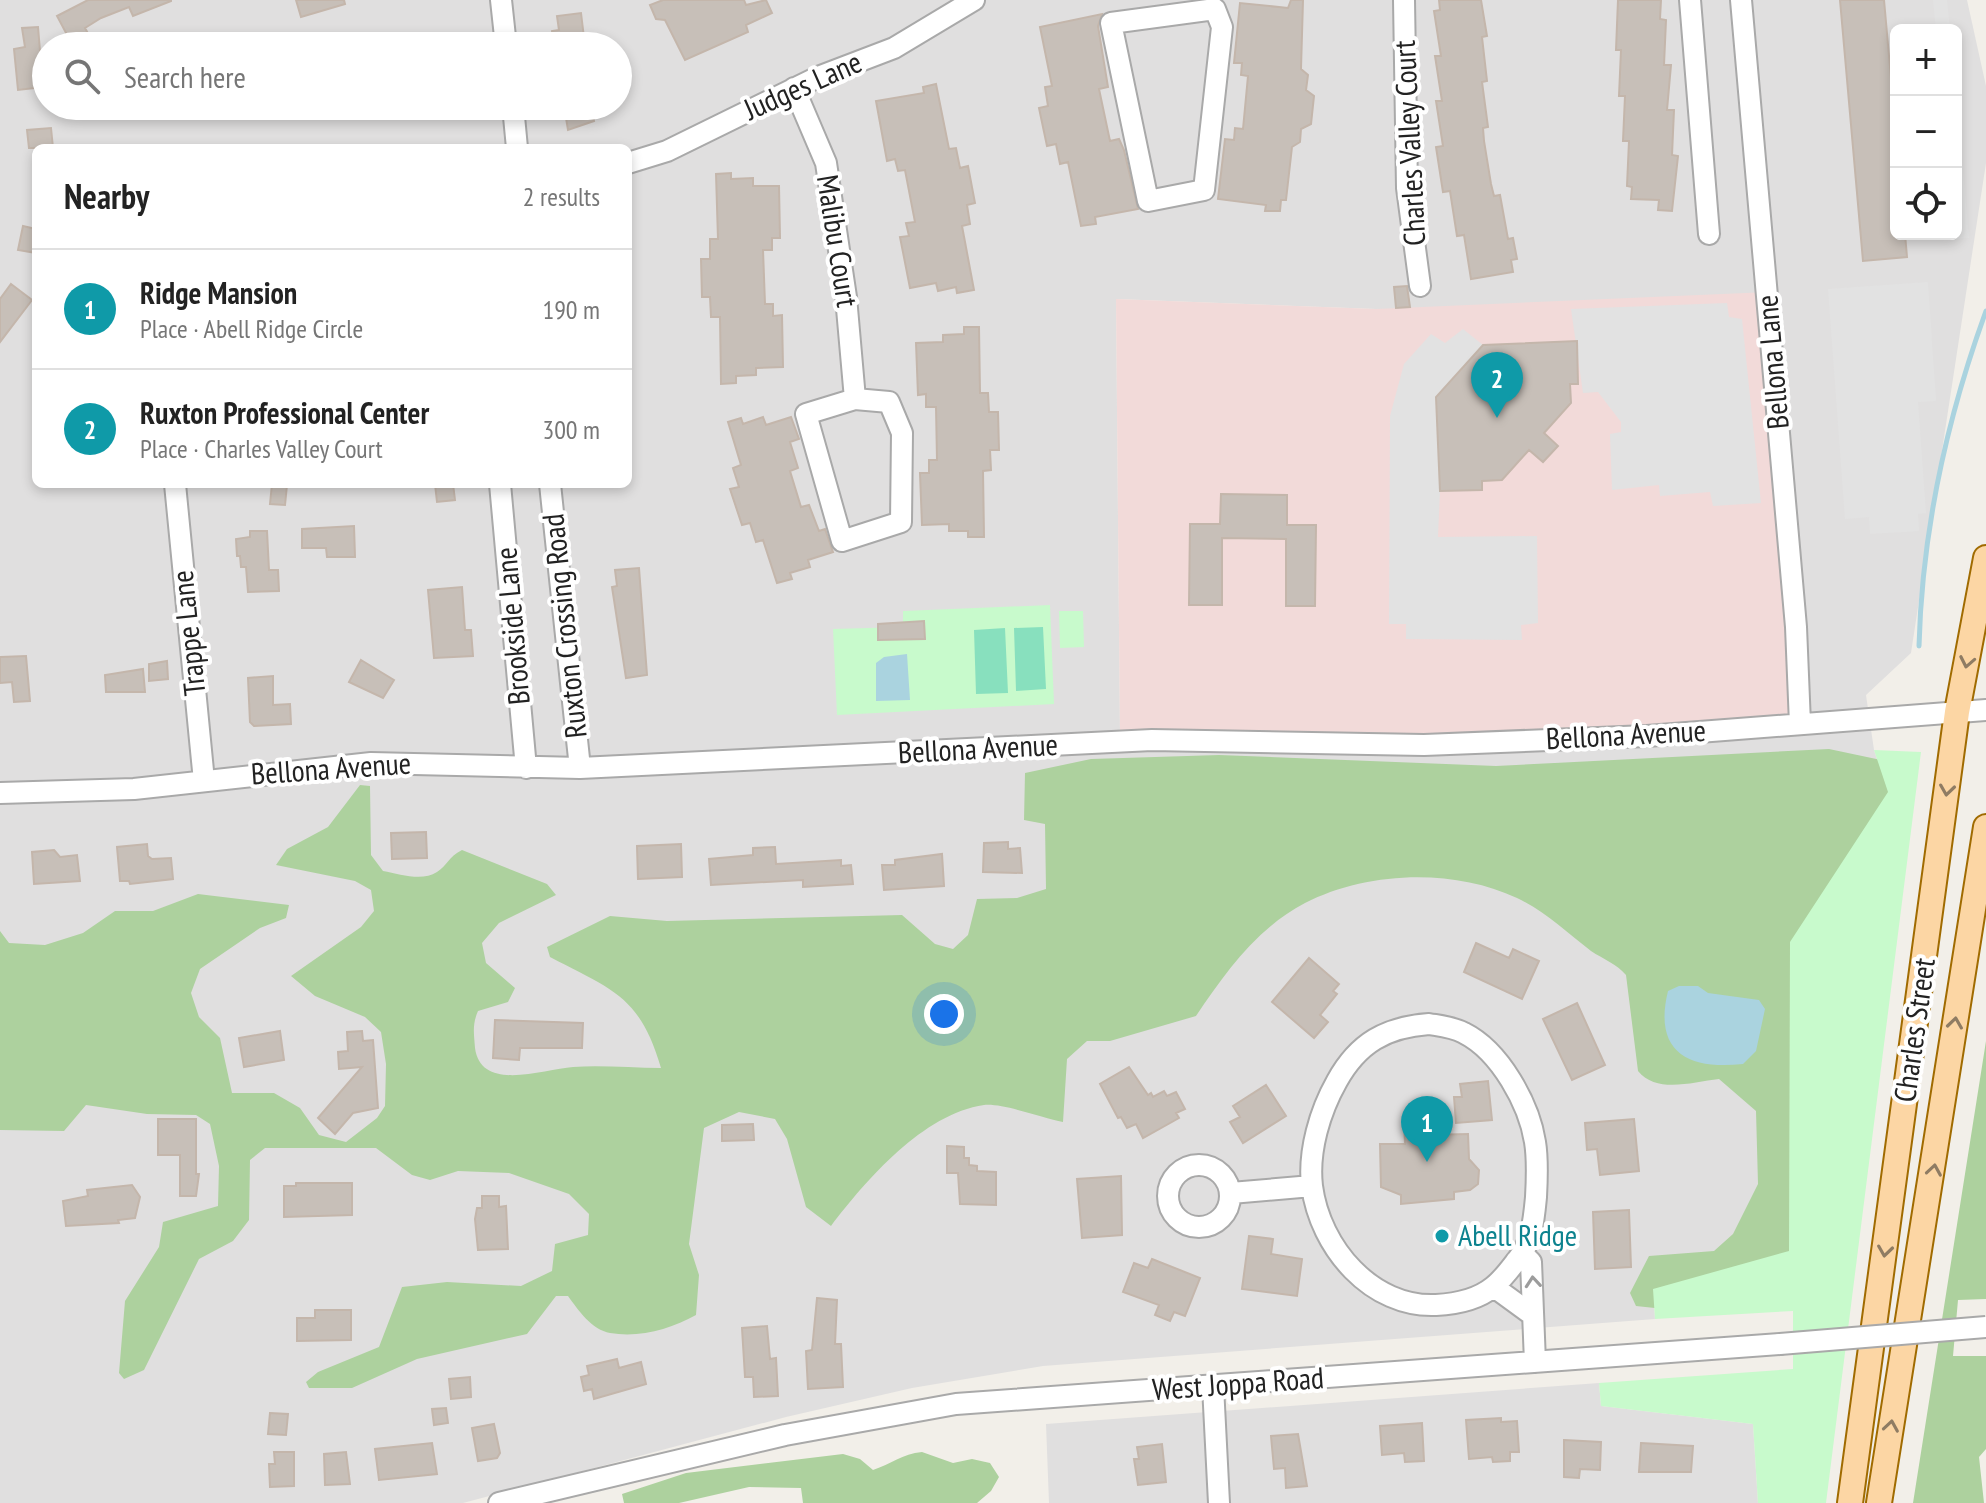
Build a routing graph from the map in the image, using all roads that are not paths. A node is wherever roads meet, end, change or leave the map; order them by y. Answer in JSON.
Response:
{"nodes":[{"id":1,"x":501,"y":0,"type":"edge"},
{"id":2,"x":974,"y":0,"type":"edge"},
{"id":3,"x":1404,"y":0,"type":"edge"},
{"id":4,"x":1690,"y":0,"type":"edge"},
{"id":5,"x":1741,"y":0,"type":"edge"},
{"id":6,"x":1139,"y":8,"type":"edge"},
{"id":7,"x":504,"y":32,"type":"edge"},
{"id":8,"x":794,"y":88,"type":"junction"},
{"id":9,"x":514,"y":120,"type":"edge"},
{"id":10,"x":517,"y":144,"type":"edge"},
{"id":11,"x":632,"y":162,"type":"edge"},
{"id":12,"x":1709,"y":234,"type":"dead end"},
{"id":13,"x":1420,"y":286,"type":"dead end"},
{"id":14,"x":855,"y":399,"type":"junction"},
{"id":15,"x":175,"y":488,"type":"edge"},
{"id":16,"x":500,"y":488,"type":"edge"},
{"id":17,"x":550,"y":488,"type":"edge"},
{"id":18,"x":1986,"y":558,"type":"edge"},
{"id":19,"x":1986,"y":710,"type":"edge"},
{"id":20,"x":1957,"y":712,"type":"junction"},
{"id":21,"x":1800,"y":724,"type":"junction"},
{"id":22,"x":526,"y":768,"type":"junction"},
{"id":23,"x":580,"y":768,"type":"junction"},
{"id":24,"x":204,"y":781,"type":"junction"},
{"id":25,"x":0,"y":793,"type":"edge"},
{"id":26,"x":1986,"y":827,"type":"edge"},
{"id":27,"x":1312,"y":1186,"type":"junction"},
{"id":28,"x":1231,"y":1193,"type":"dead end"},
{"id":29,"x":1523,"y":1254,"type":"junction"},
{"id":30,"x":1494,"y":1287,"type":"junction"},
{"id":31,"x":1531,"y":1314,"type":"junction"},
{"id":32,"x":1986,"y":1327,"type":"edge"},
{"id":33,"x":1535,"y":1362,"type":"junction"},
{"id":34,"x":1213,"y":1386,"type":"junction"},
{"id":35,"x":499,"y":1503,"type":"edge"},
{"id":36,"x":1219,"y":1503,"type":"edge"},
{"id":37,"x":1850,"y":1503,"type":"edge"},
{"id":38,"x":1879,"y":1503,"type":"edge"}],
"edges":[{"from":1,"to":7,"type":"street"},
{"from":2,"to":8,"type":"street","name":"Judges Lane"},
{"from":3,"to":13,"type":"street","name":"Charles Valley Court"},
{"from":4,"to":12,"type":"street"},
{"from":5,"to":21,"type":"street","name":"Bellona Lane"},
{"from":6,"to":6,"type":"street"},
{"from":8,"to":11,"type":"street","name":"Judges Lane"},
{"from":8,"to":14,"type":"street","name":"Malibu Court"},
{"from":9,"to":10,"type":"street"},
{"from":14,"to":14,"type":"street"},
{"from":15,"to":24,"type":"street","name":"Trappe Lane"},
{"from":16,"to":22,"type":"street","name":"Brookside Lane"},
{"from":17,"to":23,"type":"street","name":"Ruxton Crossing Road"},
{"from":18,"to":20,"type":"main road","name":"Charles Street","one_way":true},
{"from":19,"to":20,"type":"street","name":"Bellona Avenue"},
{"from":20,"to":21,"type":"street","name":"Bellona Avenue"},
{"from":20,"to":37,"type":"main road","name":"Charles Street","one_way":true},
{"from":21,"to":23,"type":"street","name":"Bellona Avenue"},
{"from":22,"to":23,"type":"street","name":"Bellona Avenue"},
{"from":22,"to":24,"type":"street","name":"Bellona Avenue"},
{"from":24,"to":25,"type":"street","name":"Bellona Avenue"},
{"from":38,"to":26,"type":"main road","name":"Charles Street","one_way":true},
{"from":27,"to":28,"type":"street"},
{"from":27,"to":29,"type":"street"},
{"from":27,"to":30,"type":"street"},
{"from":29,"to":30,"type":"street"},
{"from":31,"to":29,"type":"street","one_way":true},
{"from":30,"to":31,"type":"street"},
{"from":31,"to":33,"type":"street"},
{"from":32,"to":33,"type":"street","name":"West Joppa Road","bridge":true},
{"from":33,"to":34,"type":"street","name":"West Joppa Road"},
{"from":34,"to":35,"type":"street","name":"West Joppa Road"},
{"from":34,"to":36,"type":"street"}]}
